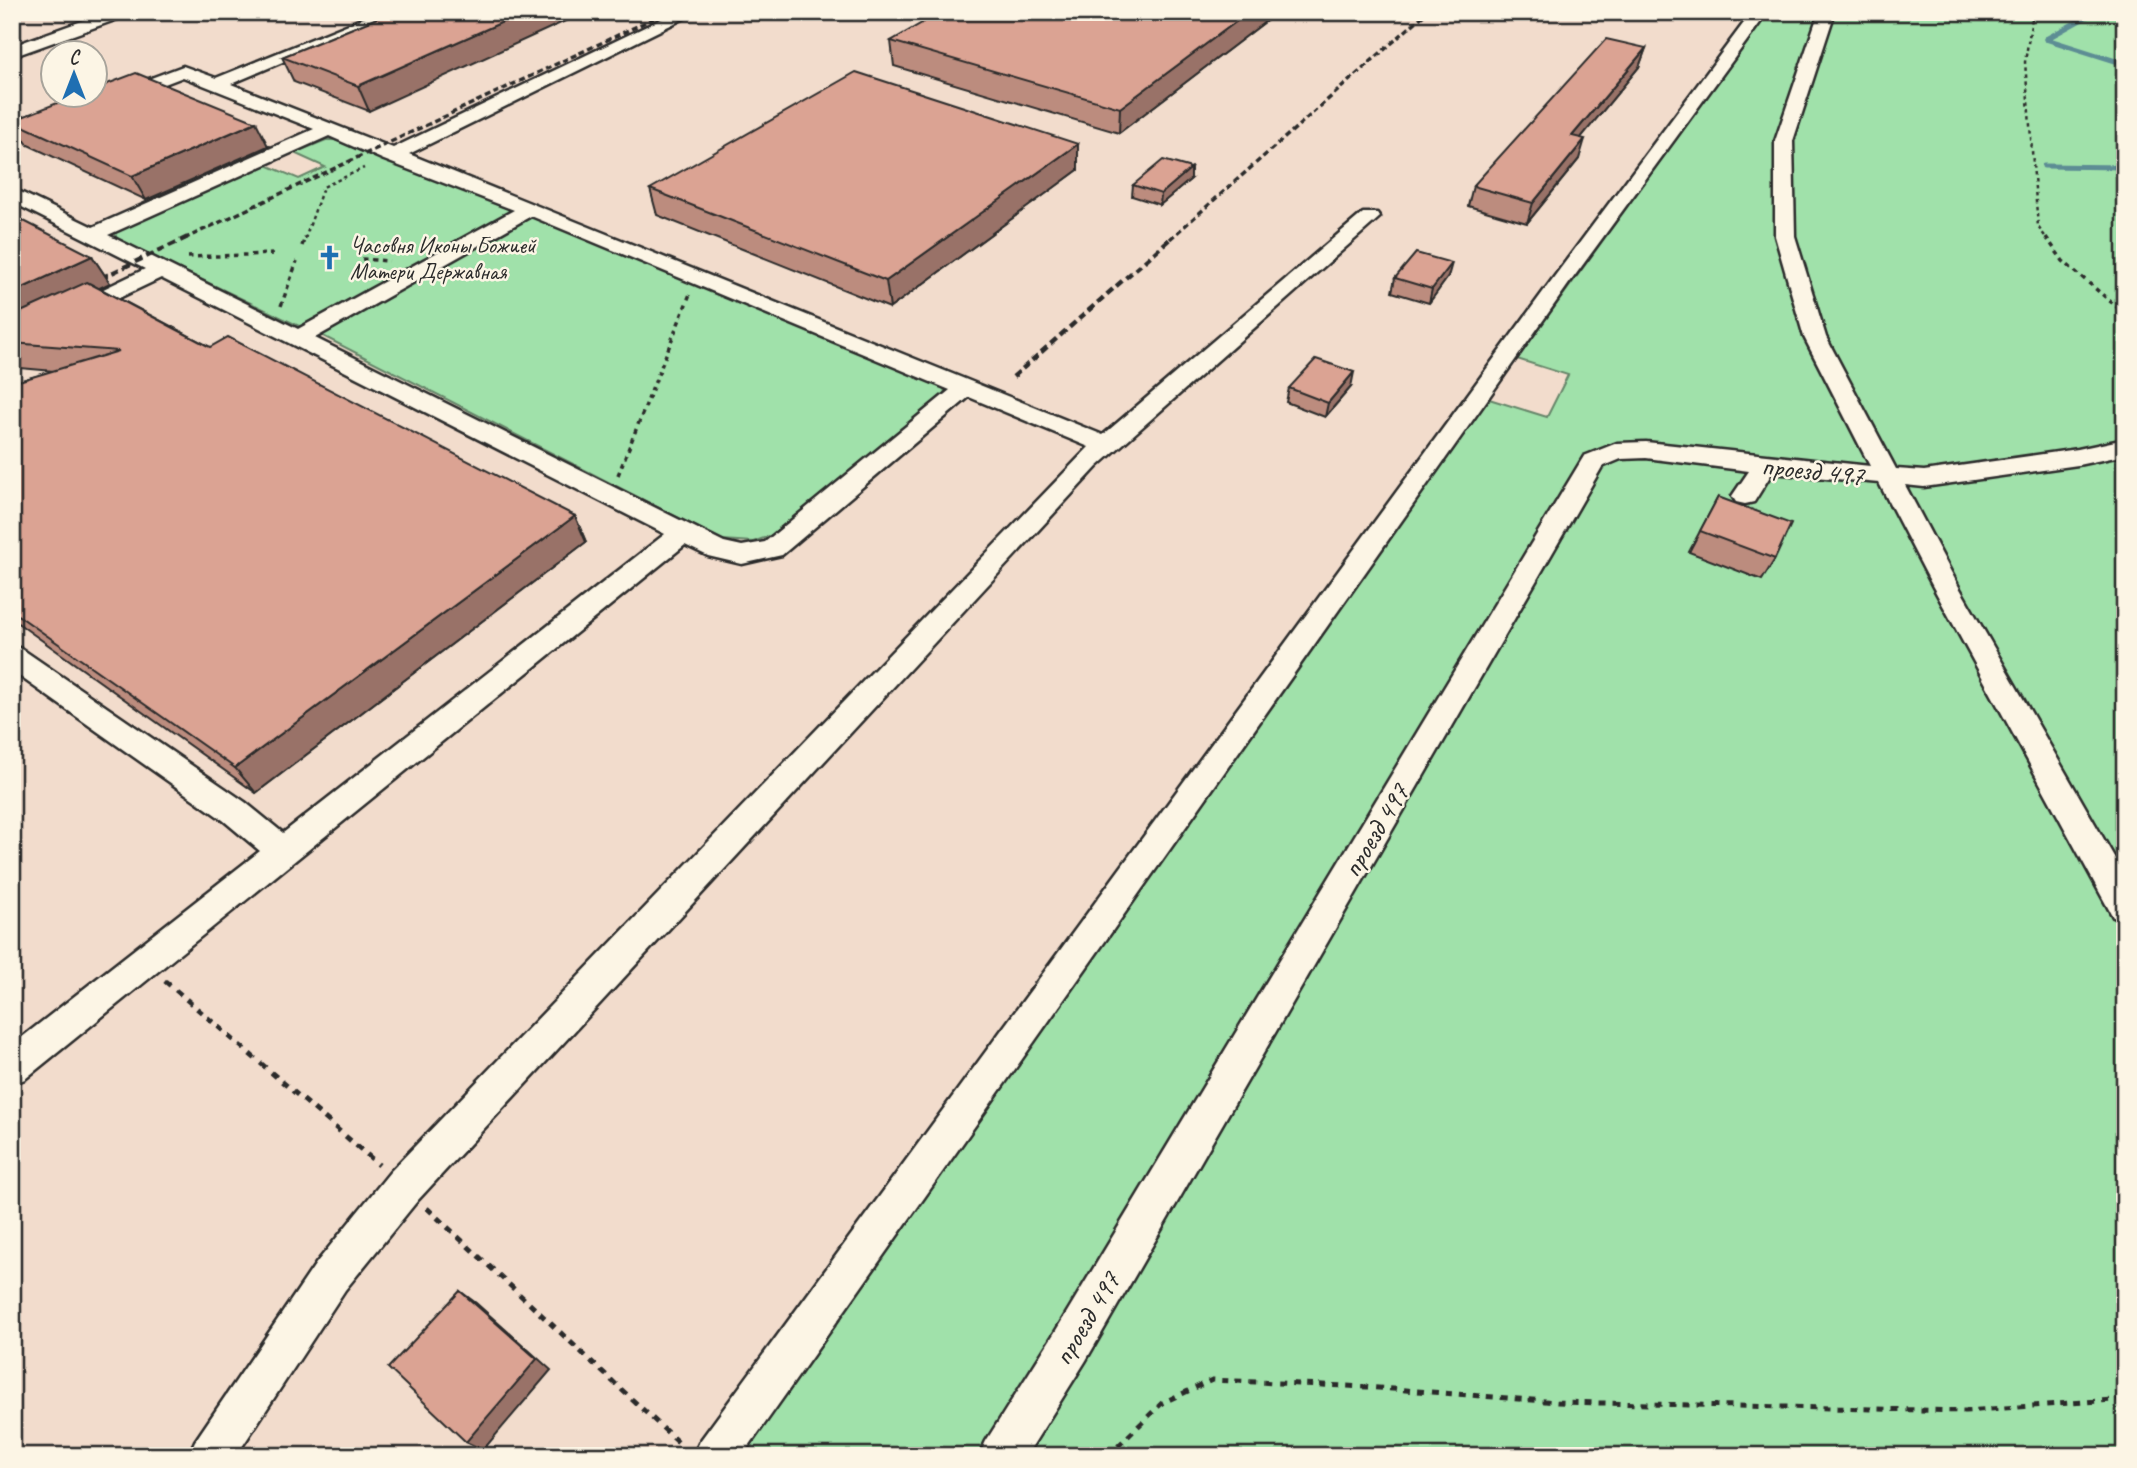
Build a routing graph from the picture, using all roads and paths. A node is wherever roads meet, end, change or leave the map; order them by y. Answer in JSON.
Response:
{"nodes":[{"id":1,"x":69,"y":12,"type":"edge"},
{"id":2,"x":123,"y":12,"type":"edge"},
{"id":3,"x":392,"y":12,"type":"edge"},
{"id":4,"x":689,"y":12,"type":"edge"},
{"id":5,"x":1760,"y":12,"type":"edge"},
{"id":6,"x":1827,"y":12,"type":"edge"},
{"id":7,"x":2033,"y":12,"type":"edge"},
{"id":8,"x":94,"y":22,"type":"junction"},
{"id":9,"x":12,"y":52,"type":"edge"},
{"id":10,"x":216,"y":84,"type":"junction"},
{"id":11,"x":108,"y":101,"type":"edge"},
{"id":12,"x":73,"y":114,"type":"edge"},
{"id":13,"x":327,"y":130,"type":"junction"},
{"id":14,"x":12,"y":139,"type":"edge"},
{"id":15,"x":391,"y":156,"type":"junction"},
{"id":16,"x":12,"y":194,"type":"edge"},
{"id":17,"x":530,"y":209,"type":"junction"},
{"id":18,"x":1370,"y":217,"type":"dead end"},
{"id":19,"x":93,"y":234,"type":"junction"},
{"id":20,"x":302,"y":246,"type":"dead end"},
{"id":21,"x":273,"y":254,"type":"dead end"},
{"id":22,"x":297,"y":261,"type":"dead end"},
{"id":23,"x":152,"y":264,"type":"junction"},
{"id":24,"x":697,"y":277,"type":"junction"},
{"id":25,"x":2125,"y":314,"type":"edge"},
{"id":26,"x":274,"y":327,"type":"junction"},
{"id":27,"x":298,"y":339,"type":"junction"},
{"id":28,"x":12,"y":342,"type":"edge"},
{"id":29,"x":965,"y":389,"type":"junction"},
{"id":30,"x":1106,"y":445,"type":"junction"},
{"id":31,"x":2125,"y":447,"type":"edge"},
{"id":32,"x":1765,"y":466,"type":"junction"},
{"id":33,"x":1891,"y":478,"type":"junction"},
{"id":34,"x":1745,"y":496,"type":"dead end"},
{"id":35,"x":609,"y":497,"type":"junction"},
{"id":36,"x":682,"y":534,"type":"junction"},
{"id":37,"x":12,"y":656,"type":"edge"},
{"id":38,"x":283,"y":851,"type":"junction"},
{"id":39,"x":2125,"y":907,"type":"edge"},
{"id":40,"x":12,"y":1066,"type":"edge"},
{"id":41,"x":2125,"y":1399,"type":"edge"},
{"id":42,"x":211,"y":1456,"type":"edge"},
{"id":43,"x":715,"y":1456,"type":"edge"},
{"id":44,"x":1001,"y":1456,"type":"edge"},
{"id":45,"x":1108,"y":1456,"type":"edge"}],
"edges":[{"from":1,"to":8,"type":"lane"},
{"from":2,"to":8,"type":"lane"},
{"from":3,"to":10,"type":"lane"},
{"from":4,"to":15,"type":"lane"},
{"from":5,"to":43,"type":"lane"},
{"from":6,"to":33,"type":"lane"},
{"from":7,"to":25,"type":"path"},
{"from":8,"to":9,"type":"lane"},
{"from":10,"to":11,"type":"lane"},
{"from":10,"to":13,"type":"lane"},
{"from":12,"to":14,"type":"lane"},
{"from":13,"to":15,"type":"lane"},
{"from":13,"to":19,"type":"lane"},
{"from":15,"to":17,"type":"lane"},
{"from":15,"to":20,"type":"path"},
{"from":16,"to":19,"type":"lane"},
{"from":17,"to":24,"type":"lane"},
{"from":17,"to":27,"type":"lane"},
{"from":18,"to":30,"type":"lane"},
{"from":19,"to":23,"type":"lane"},
{"from":21,"to":23,"type":"path"},
{"from":22,"to":26,"type":"path"},
{"from":23,"to":26,"type":"lane"},
{"from":23,"to":28,"type":"lane"},
{"from":24,"to":29,"type":"lane"},
{"from":24,"to":35,"type":"path"},
{"from":26,"to":27,"type":"lane"},
{"from":27,"to":35,"type":"lane"},
{"from":29,"to":30,"type":"lane"},
{"from":29,"to":36,"type":"lane"},
{"from":30,"to":42,"type":"lane"},
{"from":31,"to":33,"type":"lane","name":"проезд 497"},
{"from":32,"to":33,"type":"lane","name":"проезд 497"},
{"from":32,"to":34,"type":"lane"},
{"from":32,"to":44,"type":"lane","name":"проезд 497"},
{"from":33,"to":39,"type":"lane"},
{"from":35,"to":36,"type":"lane"},
{"from":36,"to":38,"type":"lane"},
{"from":37,"to":38,"type":"lane"},
{"from":38,"to":40,"type":"lane"},
{"from":41,"to":45,"type":"path"}]}
